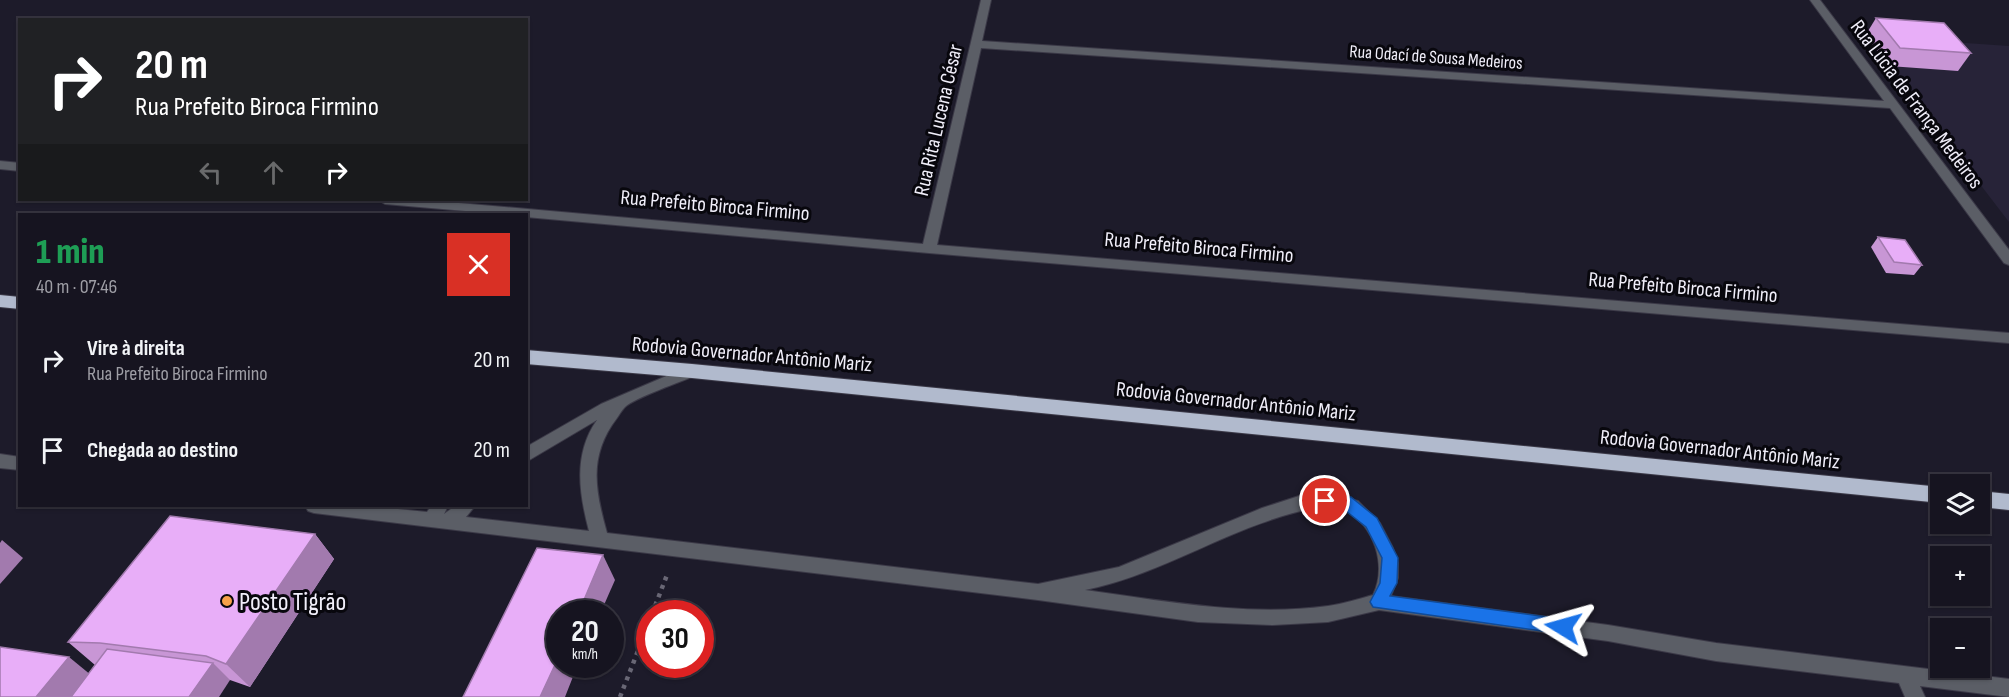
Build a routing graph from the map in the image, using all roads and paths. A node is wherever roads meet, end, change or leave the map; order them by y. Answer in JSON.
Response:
{"nodes":[{"id":1,"x":986,"y":0,"type":"edge"},
{"id":2,"x":1815,"y":0,"type":"edge"},
{"id":3,"x":975,"y":44,"type":"junction"},
{"id":4,"x":1893,"y":105,"type":"junction"},
{"id":5,"x":0,"y":165,"type":"edge"},
{"id":6,"x":18,"y":166,"type":"edge"},
{"id":7,"x":396,"y":201,"type":"edge"},
{"id":8,"x":929,"y":249,"type":"junction"},
{"id":9,"x":2009,"y":260,"type":"edge"},
{"id":10,"x":0,"y":301,"type":"edge"},
{"id":11,"x":18,"y":303,"type":"edge"},
{"id":12,"x":2009,"y":338,"type":"edge"},
{"id":13,"x":528,"y":357,"type":"edge"},
{"id":14,"x":692,"y":371,"type":"junction"},
{"id":15,"x":620,"y":403,"type":"junction"},
{"id":16,"x":528,"y":455,"type":"edge"},
{"id":17,"x":0,"y":461,"type":"edge"},
{"id":18,"x":18,"y":464,"type":"edge"},
{"id":19,"x":1930,"y":494,"type":"edge"},
{"id":20,"x":1990,"y":500,"type":"edge"},
{"id":21,"x":2008,"y":502,"type":"edge"},
{"id":22,"x":327,"y":507,"type":"edge"},
{"id":23,"x":464,"y":507,"type":"edge"},
{"id":24,"x":440,"y":516,"type":"edge"},
{"id":25,"x":600,"y":540,"type":"junction"},
{"id":26,"x":677,"y":549,"type":"junction"},
{"id":27,"x":1038,"y":592,"type":"junction"},
{"id":28,"x":657,"y":600,"type":"edge"},
{"id":29,"x":1379,"y":602,"type":"junction"},
{"id":30,"x":636,"y":656,"type":"edge"},
{"id":31,"x":1905,"y":675,"type":"junction"},
{"id":32,"x":2009,"y":688,"type":"edge"},
{"id":33,"x":1982,"y":691,"type":"edge"},
{"id":34,"x":620,"y":697,"type":"edge"},
{"id":35,"x":1915,"y":697,"type":"edge"}],
"edges":[{"from":1,"to":3,"type":"street","name":"Rua Rita Lucena César"},
{"from":2,"to":4,"type":"street","name":"Rua Lúcia de França Medeiros"},
{"from":3,"to":4,"type":"street","name":"Rua Odací de Sousa Medeiros"},
{"from":3,"to":8,"type":"street","name":"Rua Rita Lucena César"},
{"from":4,"to":9,"type":"street","name":"Rua Lúcia de França Medeiros"},
{"from":5,"to":6,"type":"street"},
{"from":7,"to":8,"type":"street","name":"Rua Prefeito Biroca Firmino"},
{"from":8,"to":12,"type":"street","name":"Rua Prefeito Biroca Firmino"},
{"from":10,"to":11,"type":"highway"},
{"from":13,"to":14,"type":"highway","name":"Rodovia Governador Antônio Mariz"},
{"from":14,"to":15,"type":"street"},
{"from":14,"to":19,"type":"highway","name":"Rodovia Governador Antônio Mariz"},
{"from":15,"to":16,"type":"street"},
{"from":15,"to":25,"type":"street"},
{"from":17,"to":18,"type":"street"},
{"from":20,"to":21,"type":"highway"},
{"from":22,"to":24,"type":"street"},
{"from":23,"to":24,"type":"street"},
{"from":24,"to":25,"type":"street"},
{"from":25,"to":26,"type":"street"},
{"from":26,"to":27,"type":"street"},
{"from":26,"to":28,"type":"path"},
{"from":27,"to":29,"type":"street"},
{"from":27,"to":29,"type":"street"},
{"from":29,"to":31,"type":"street"},
{"from":30,"to":34,"type":"path"},
{"from":31,"to":33,"type":"street"},
{"from":31,"to":35,"type":"street"},
{"from":32,"to":33,"type":"street"}]}
